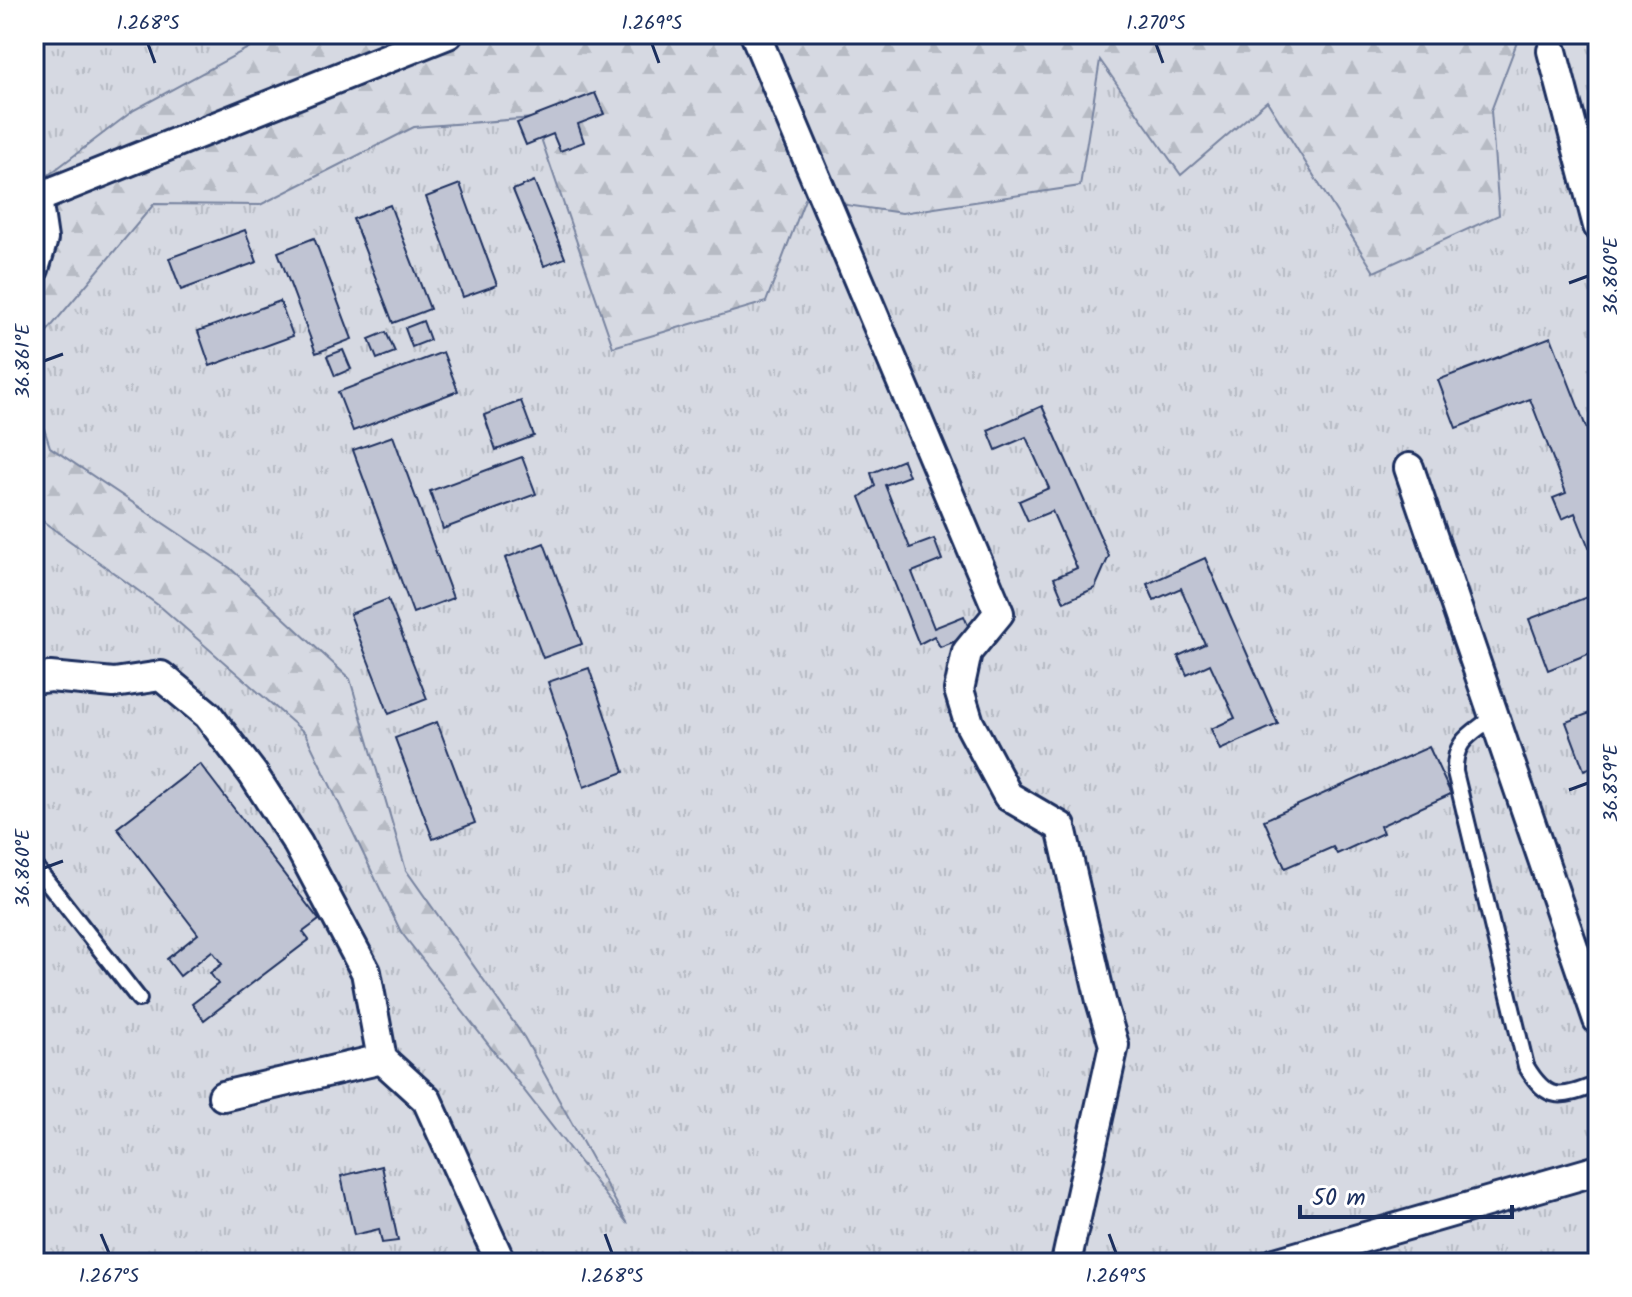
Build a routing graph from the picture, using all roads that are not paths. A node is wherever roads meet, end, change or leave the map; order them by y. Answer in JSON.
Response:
{"nodes":[{"id":1,"x":448,"y":34,"type":"edge"},
{"id":2,"x":755,"y":34,"type":"edge"},
{"id":3,"x":1552,"y":51,"type":"dead end"},
{"id":4,"x":35,"y":197,"type":"edge"},
{"id":5,"x":1598,"y":226,"type":"edge"},
{"id":6,"x":34,"y":269,"type":"edge"},
{"id":7,"x":1409,"y":468,"type":"dead end"},
{"id":8,"x":34,"y":679,"type":"edge"},
{"id":9,"x":1494,"y":716,"type":"junction"},
{"id":10,"x":34,"y":865,"type":"edge"},
{"id":11,"x":139,"y":999,"type":"dead end"},
{"id":12,"x":1598,"y":1020,"type":"edge"},
{"id":13,"x":382,"y":1059,"type":"junction"},
{"id":14,"x":1598,"y":1084,"type":"edge"},
{"id":15,"x":223,"y":1096,"type":"dead end"},
{"id":16,"x":1598,"y":1170,"type":"edge"},
{"id":17,"x":501,"y":1263,"type":"edge"},
{"id":18,"x":1066,"y":1263,"type":"edge"},
{"id":19,"x":1275,"y":1263,"type":"edge"}],
"edges":[{"from":1,"to":4,"type":"street"},
{"from":2,"to":18,"type":"street"},
{"from":3,"to":5,"type":"street"},
{"from":4,"to":6,"type":"street"},
{"from":7,"to":9,"type":"street"},
{"from":8,"to":13,"type":"street"},
{"from":9,"to":12,"type":"street"},
{"from":9,"to":14,"type":"lane"},
{"from":10,"to":11,"type":"lane"},
{"from":13,"to":15,"type":"street"},
{"from":13,"to":17,"type":"street"},
{"from":16,"to":19,"type":"street"}]}
